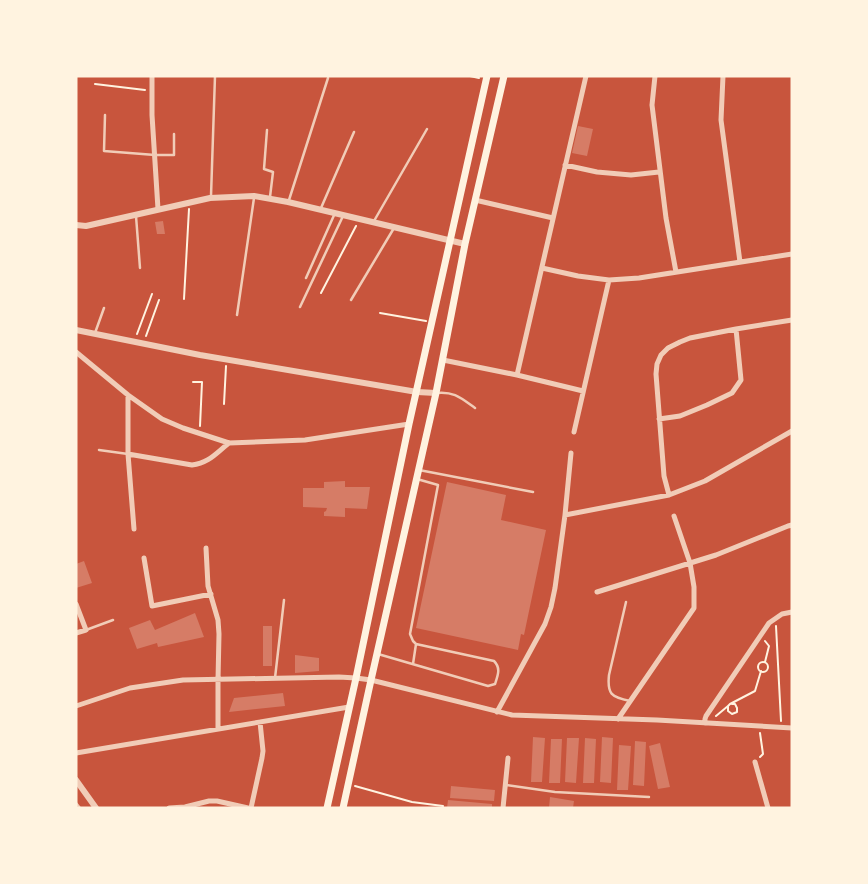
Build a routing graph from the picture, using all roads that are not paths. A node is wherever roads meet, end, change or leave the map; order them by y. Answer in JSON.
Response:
{"nodes":[{"id":1,"x":152,"y":76,"type":"edge"},
{"id":2,"x":214,"y":76,"type":"edge"},
{"id":3,"x":488,"y":76,"type":"edge"},
{"id":4,"x":504,"y":76,"type":"edge"},
{"id":5,"x":586,"y":76,"type":"edge"},
{"id":6,"x":655,"y":76,"type":"edge"},
{"id":7,"x":723,"y":76,"type":"edge"},
{"id":8,"x":328,"y":78,"type":"dead end"},
{"id":9,"x":105,"y":114,"type":"dead end"},
{"id":10,"x":427,"y":129,"type":"dead end"},
{"id":11,"x":267,"y":130,"type":"dead end"},
{"id":12,"x":354,"y":132,"type":"dead end"},
{"id":13,"x":174,"y":134,"type":"dead end"},
{"id":14,"x":155,"y":156,"type":"junction"},
{"id":15,"x":565,"y":165,"type":"junction"},
{"id":16,"x":659,"y":172,"type":"junction"},
{"id":17,"x":254,"y":196,"type":"junction"},
{"id":18,"x":210,"y":198,"type":"junction"},
{"id":19,"x":269,"y":198,"type":"junction"},
{"id":20,"x":476,"y":200,"type":"junction"},
{"id":21,"x":288,"y":202,"type":"junction"},
{"id":22,"x":158,"y":209,"type":"junction"},
{"id":23,"x":321,"y":210,"type":"junction"},
{"id":24,"x":335,"y":213,"type":"junction"},
{"id":25,"x":136,"y":214,"type":"junction"},
{"id":26,"x":344,"y":215,"type":"junction"},
{"id":27,"x":553,"y":218,"type":"junction"},
{"id":28,"x":373,"y":222,"type":"junction"},
{"id":29,"x":76,"y":225,"type":"edge"},
{"id":30,"x":395,"y":227,"type":"junction"},
{"id":31,"x":451,"y":241,"type":"junction"},
{"id":32,"x":465,"y":244,"type":"junction"},
{"id":33,"x":792,"y":254,"type":"edge"},
{"id":34,"x":740,"y":262,"type":"junction"},
{"id":35,"x":140,"y":268,"type":"dead end"},
{"id":36,"x":542,"y":268,"type":"junction"},
{"id":37,"x":676,"y":272,"type":"junction"},
{"id":38,"x":306,"y":278,"type":"dead end"},
{"id":39,"x":609,"y":280,"type":"junction"},
{"id":40,"x":351,"y":300,"type":"dead end"},
{"id":41,"x":300,"y":307,"type":"dead end"},
{"id":42,"x":104,"y":308,"type":"dead end"},
{"id":43,"x":237,"y":316,"type":"dead end"},
{"id":44,"x":792,"y":320,"type":"edge"},
{"id":45,"x":736,"y":329,"type":"junction"},
{"id":46,"x":76,"y":330,"type":"edge"},
{"id":47,"x":95,"y":334,"type":"junction"},
{"id":48,"x":76,"y":352,"type":"edge"},
{"id":49,"x":443,"y":360,"type":"junction"},
{"id":50,"x":517,"y":375,"type":"junction"},
{"id":51,"x":583,"y":391,"type":"junction"},
{"id":52,"x":417,"y":392,"type":"junction"},
{"id":53,"x":436,"y":393,"type":"junction"},
{"id":54,"x":128,"y":395,"type":"junction"},
{"id":55,"x":475,"y":408,"type":"dead end"},
{"id":56,"x":660,"y":419,"type":"junction"},
{"id":57,"x":409,"y":424,"type":"junction"},
{"id":58,"x":792,"y":430,"type":"edge"},
{"id":59,"x":574,"y":432,"type":"dead end"},
{"id":60,"x":229,"y":443,"type":"junction"},
{"id":61,"x":99,"y":450,"type":"dead end"},
{"id":62,"x":572,"y":453,"type":"dead end"},
{"id":63,"x":128,"y":454,"type":"junction"},
{"id":64,"x":418,"y":470,"type":"junction"},
{"id":65,"x":416,"y":479,"type":"junction"},
{"id":66,"x":533,"y":492,"type":"dead end"},
{"id":67,"x":669,"y":495,"type":"junction"},
{"id":68,"x":565,"y":515,"type":"junction"},
{"id":69,"x":674,"y":516,"type":"dead end"},
{"id":70,"x":792,"y":525,"type":"edge"},
{"id":71,"x":134,"y":529,"type":"dead end"},
{"id":72,"x":206,"y":548,"type":"dead end"},
{"id":73,"x":144,"y":558,"type":"dead end"},
{"id":74,"x":690,"y":563,"type":"junction"},
{"id":75,"x":597,"y":592,"type":"dead end"},
{"id":76,"x":211,"y":594,"type":"junction"},
{"id":77,"x":284,"y":600,"type":"dead end"},
{"id":78,"x":626,"y":602,"type":"dead end"},
{"id":79,"x":76,"y":604,"type":"edge"},
{"id":80,"x":792,"y":612,"type":"edge"},
{"id":81,"x":113,"y":620,"type":"dead end"},
{"id":82,"x":86,"y":630,"type":"junction"},
{"id":83,"x":76,"y":633,"type":"edge"},
{"id":84,"x":416,"y":644,"type":"junction"},
{"id":85,"x":377,"y":654,"type":"junction"},
{"id":86,"x":413,"y":664,"type":"junction"},
{"id":87,"x":275,"y":678,"type":"junction"},
{"id":88,"x":356,"y":678,"type":"junction"},
{"id":89,"x":218,"y":680,"type":"junction"},
{"id":90,"x":371,"y":680,"type":"junction"},
{"id":91,"x":630,"y":701,"type":"junction"},
{"id":92,"x":76,"y":706,"type":"edge"},
{"id":93,"x":349,"y":707,"type":"junction"},
{"id":94,"x":497,"y":712,"type":"junction"},
{"id":95,"x":618,"y":719,"type":"junction"},
{"id":96,"x":260,"y":722,"type":"junction"},
{"id":97,"x":705,"y":723,"type":"junction"},
{"id":98,"x":218,"y":728,"type":"junction"},
{"id":99,"x":792,"y":728,"type":"edge"},
{"id":100,"x":76,"y":753,"type":"edge"},
{"id":101,"x":508,"y":758,"type":"dead end"},
{"id":102,"x":755,"y":762,"type":"road end"},
{"id":103,"x":76,"y":780,"type":"edge"},
{"id":104,"x":505,"y":785,"type":"junction"},
{"id":105,"x":649,"y":797,"type":"dead end"},
{"id":106,"x":76,"y":803,"type":"edge"},
{"id":107,"x":80,"y":808,"type":"edge"},
{"id":108,"x":96,"y":808,"type":"edge"},
{"id":109,"x":170,"y":808,"type":"edge"},
{"id":110,"x":250,"y":808,"type":"edge"},
{"id":111,"x":327,"y":808,"type":"edge"},
{"id":112,"x":343,"y":808,"type":"edge"},
{"id":113,"x":502,"y":808,"type":"edge"},
{"id":114,"x":768,"y":808,"type":"edge"}],
"edges":[{"from":1,"to":14,"type":"street"},
{"from":2,"to":18,"type":"lane"},
{"from":3,"to":31,"type":"main road"},
{"from":4,"to":20,"type":"main road"},
{"from":5,"to":15,"type":"street"},
{"from":6,"to":16,"type":"street"},
{"from":7,"to":34,"type":"street"},
{"from":8,"to":21,"type":"lane"},
{"from":9,"to":14,"type":"lane"},
{"from":10,"to":28,"type":"lane"},
{"from":11,"to":19,"type":"lane"},
{"from":12,"to":23,"type":"lane"},
{"from":13,"to":14,"type":"lane"},
{"from":14,"to":22,"type":"street"},
{"from":15,"to":16,"type":"street"},
{"from":15,"to":27,"type":"street"},
{"from":16,"to":37,"type":"street"},
{"from":17,"to":18,"type":"street"},
{"from":17,"to":19,"type":"street"},
{"from":17,"to":43,"type":"lane"},
{"from":18,"to":22,"type":"street"},
{"from":19,"to":21,"type":"street"},
{"from":20,"to":27,"type":"street"},
{"from":20,"to":32,"type":"main road"},
{"from":21,"to":23,"type":"street"},
{"from":22,"to":25,"type":"street"},
{"from":23,"to":24,"type":"street"},
{"from":24,"to":26,"type":"street"},
{"from":24,"to":38,"type":"lane"},
{"from":25,"to":29,"type":"street"},
{"from":25,"to":35,"type":"lane"},
{"from":26,"to":28,"type":"street"},
{"from":26,"to":41,"type":"lane"},
{"from":27,"to":36,"type":"street"},
{"from":28,"to":30,"type":"street"},
{"from":30,"to":31,"type":"street"},
{"from":30,"to":40,"type":"lane"},
{"from":31,"to":32,"type":"street"},
{"from":31,"to":52,"type":"main road"},
{"from":32,"to":49,"type":"main road"},
{"from":33,"to":34,"type":"street"},
{"from":34,"to":37,"type":"street"},
{"from":36,"to":39,"type":"street"},
{"from":36,"to":50,"type":"street"},
{"from":37,"to":39,"type":"street"},
{"from":39,"to":51,"type":"street"},
{"from":42,"to":47,"type":"lane"},
{"from":44,"to":45,"type":"street"},
{"from":45,"to":56,"type":"street"},
{"from":45,"to":56,"type":"street"},
{"from":46,"to":47,"type":"street"},
{"from":47,"to":52,"type":"street"},
{"from":48,"to":54,"type":"street"},
{"from":49,"to":50,"type":"street"},
{"from":49,"to":53,"type":"main road"},
{"from":50,"to":51,"type":"street"},
{"from":51,"to":59,"type":"street"},
{"from":52,"to":53,"type":"street"},
{"from":52,"to":57,"type":"main road"},
{"from":53,"to":55,"type":"lane"},
{"from":53,"to":64,"type":"main road"},
{"from":54,"to":60,"type":"street"},
{"from":54,"to":63,"type":"street"},
{"from":56,"to":67,"type":"street"},
{"from":57,"to":60,"type":"street"},
{"from":57,"to":88,"type":"main road"},
{"from":58,"to":67,"type":"street"},
{"from":60,"to":63,"type":"street"},
{"from":61,"to":63,"type":"lane"},
{"from":62,"to":68,"type":"street"},
{"from":63,"to":71,"type":"street"},
{"from":64,"to":65,"type":"main road"},
{"from":64,"to":66,"type":"lane"},
{"from":65,"to":84,"type":"lane"},
{"from":65,"to":85,"type":"main road"},
{"from":67,"to":68,"type":"street"},
{"from":68,"to":94,"type":"street"},
{"from":69,"to":74,"type":"street"},
{"from":70,"to":74,"type":"street"},
{"from":72,"to":76,"type":"street"},
{"from":73,"to":76,"type":"street"},
{"from":74,"to":75,"type":"street"},
{"from":74,"to":91,"type":"street"},
{"from":76,"to":89,"type":"street"},
{"from":77,"to":87,"type":"lane"},
{"from":78,"to":91,"type":"lane"},
{"from":79,"to":82,"type":"street"},
{"from":80,"to":97,"type":"street"},
{"from":81,"to":82,"type":"lane"},
{"from":82,"to":83,"type":"street"},
{"from":84,"to":86,"type":"lane"},
{"from":84,"to":86,"type":"lane"},
{"from":85,"to":86,"type":"lane"},
{"from":85,"to":90,"type":"main road"},
{"from":87,"to":88,"type":"street"},
{"from":87,"to":89,"type":"street"},
{"from":88,"to":90,"type":"street"},
{"from":88,"to":93,"type":"main road"},
{"from":89,"to":92,"type":"street"},
{"from":89,"to":98,"type":"street"},
{"from":90,"to":94,"type":"street"},
{"from":90,"to":112,"type":"main road"},
{"from":91,"to":95,"type":"street"},
{"from":93,"to":96,"type":"street"},
{"from":93,"to":111,"type":"main road"},
{"from":94,"to":95,"type":"street"},
{"from":95,"to":97,"type":"street"},
{"from":96,"to":98,"type":"street"},
{"from":96,"to":110,"type":"street"},
{"from":97,"to":99,"type":"street"},
{"from":98,"to":100,"type":"street"},
{"from":101,"to":104,"type":"street"},
{"from":102,"to":114,"type":"street"},
{"from":103,"to":108,"type":"street"},
{"from":104,"to":105,"type":"lane"},
{"from":104,"to":113,"type":"street"},
{"from":106,"to":107,"type":"lane"},
{"from":109,"to":110,"type":"street"}]}
